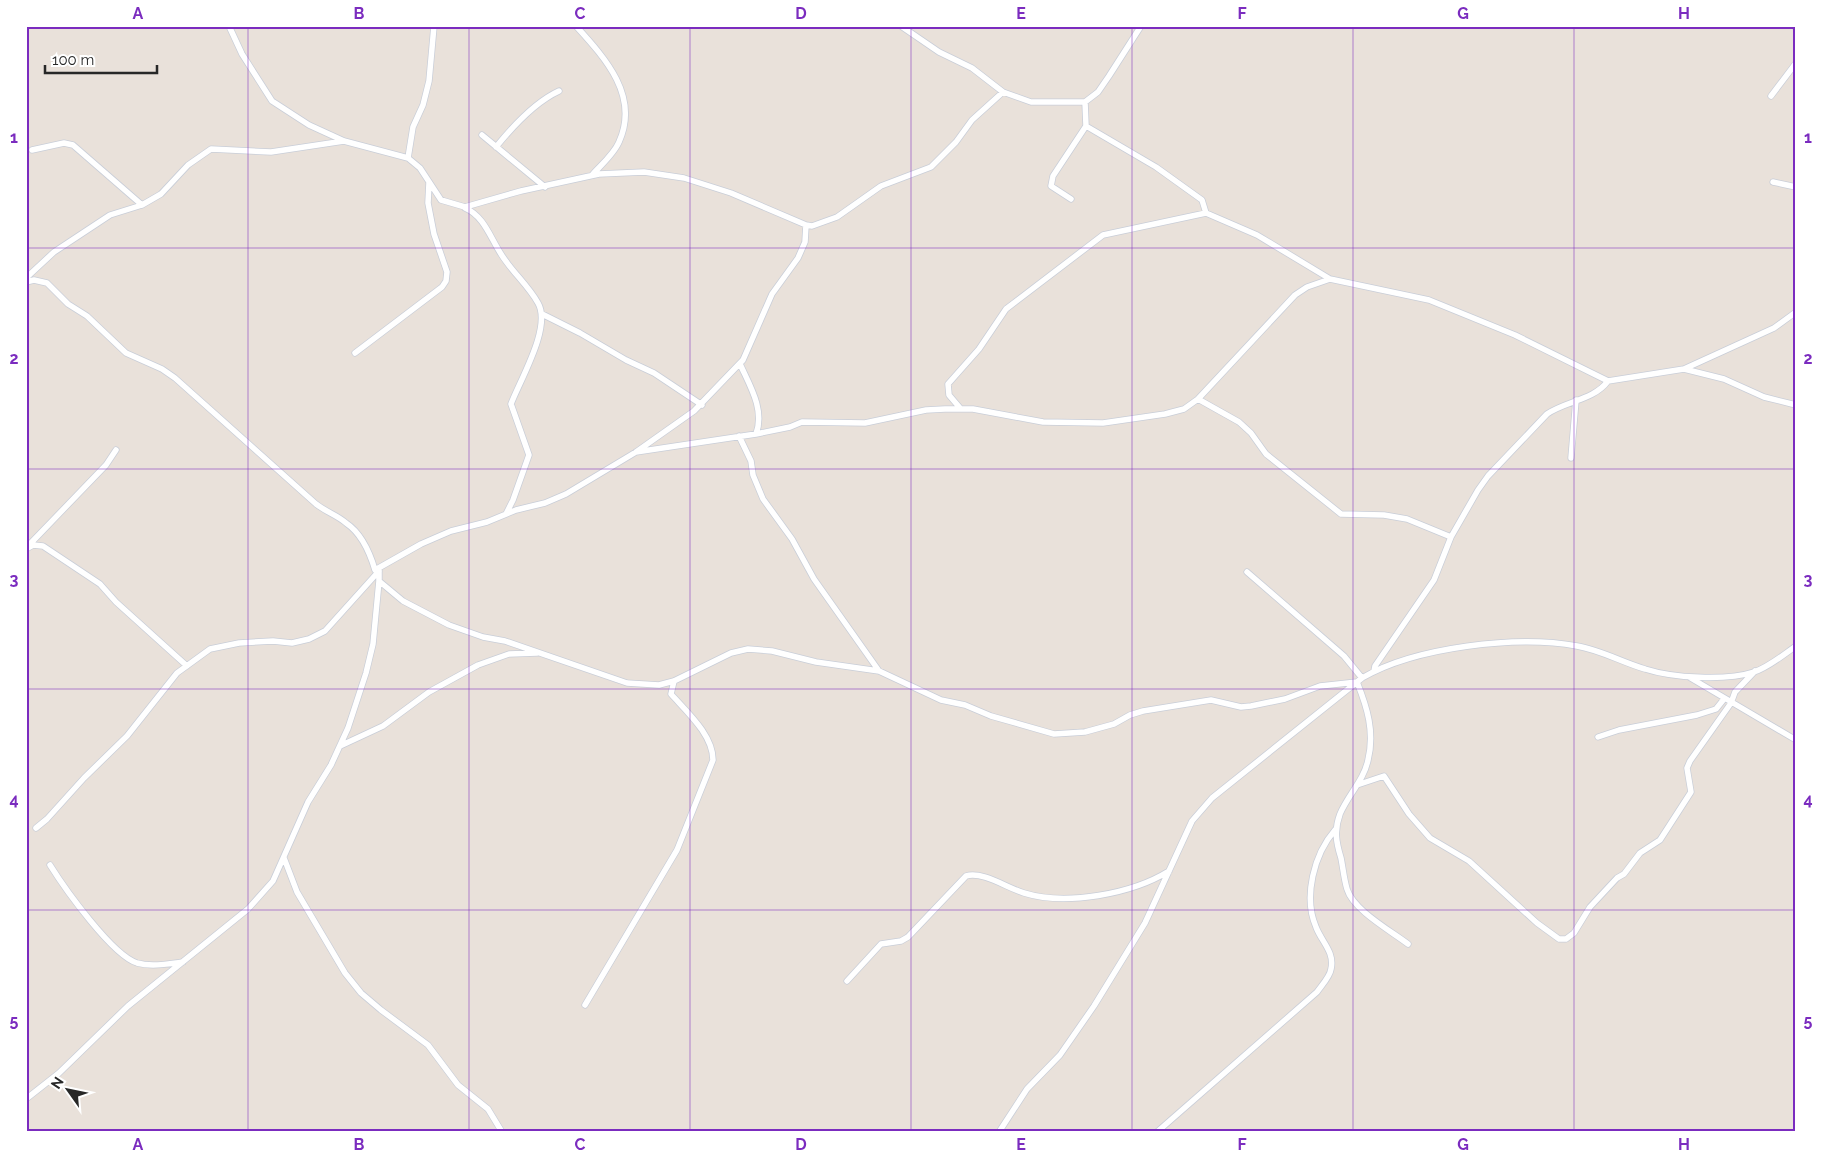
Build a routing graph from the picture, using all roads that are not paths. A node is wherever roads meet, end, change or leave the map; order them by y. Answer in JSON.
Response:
{"nodes":[{"id":1,"x":229,"y":26,"type":"edge"},
{"id":2,"x":434,"y":26,"type":"edge"},
{"id":3,"x":576,"y":26,"type":"edge"},
{"id":4,"x":901,"y":26,"type":"edge"},
{"id":5,"x":1141,"y":26,"type":"edge"},
{"id":6,"x":1796,"y":63,"type":"edge"},
{"id":7,"x":559,"y":90,"type":"dead end"},
{"id":8,"x":1003,"y":92,"type":"junction"},
{"id":9,"x":1771,"y":96,"type":"dead end"},
{"id":10,"x":1086,"y":102,"type":"junction"},
{"id":11,"x":1086,"y":126,"type":"junction"},
{"id":12,"x":482,"y":134,"type":"dead end"},
{"id":13,"x":344,"y":141,"type":"junction"},
{"id":14,"x":496,"y":147,"type":"junction"},
{"id":15,"x":32,"y":150,"type":"dead end"},
{"id":16,"x":408,"y":158,"type":"junction"},
{"id":17,"x":592,"y":175,"type":"junction"},
{"id":18,"x":1773,"y":182,"type":"dead end"},
{"id":19,"x":429,"y":183,"type":"junction"},
{"id":20,"x":545,"y":187,"type":"junction"},
{"id":21,"x":1796,"y":187,"type":"edge"},
{"id":22,"x":1071,"y":199,"type":"dead end"},
{"id":23,"x":142,"y":206,"type":"junction"},
{"id":24,"x":465,"y":208,"type":"junction"},
{"id":25,"x":1206,"y":213,"type":"junction"},
{"id":26,"x":806,"y":225,"type":"junction"},
{"id":27,"x":26,"y":278,"type":"edge"},
{"id":28,"x":1330,"y":278,"type":"junction"},
{"id":29,"x":26,"y":282,"type":"edge"},
{"id":30,"x":1796,"y":312,"type":"edge"},
{"id":31,"x":542,"y":314,"type":"junction"},
{"id":32,"x":355,"y":353,"type":"dead end"},
{"id":33,"x":740,"y":364,"type":"junction"},
{"id":34,"x":1684,"y":369,"type":"junction"},
{"id":35,"x":1608,"y":381,"type":"junction"},
{"id":36,"x":1198,"y":399,"type":"junction"},
{"id":37,"x":1576,"y":400,"type":"junction"},
{"id":38,"x":702,"y":405,"type":"junction"},
{"id":39,"x":1796,"y":405,"type":"edge"},
{"id":40,"x":960,"y":408,"type":"junction"},
{"id":41,"x":756,"y":434,"type":"junction"},
{"id":42,"x":739,"y":436,"type":"junction"},
{"id":43,"x":116,"y":450,"type":"dead end"},
{"id":44,"x":636,"y":452,"type":"junction"},
{"id":45,"x":1571,"y":458,"type":"dead end"},
{"id":46,"x":506,"y":514,"type":"junction"},
{"id":47,"x":1451,"y":537,"type":"junction"},
{"id":48,"x":26,"y":548,"type":"edge"},
{"id":49,"x":377,"y":570,"type":"junction"},
{"id":50,"x":1247,"y":572,"type":"dead end"},
{"id":51,"x":379,"y":581,"type":"junction"},
{"id":52,"x":1796,"y":646,"type":"edge"},
{"id":53,"x":539,"y":653,"type":"junction"},
{"id":54,"x":186,"y":666,"type":"junction"},
{"id":55,"x":879,"y":671,"type":"junction"},
{"id":56,"x":1374,"y":671,"type":"junction"},
{"id":57,"x":1755,"y":672,"type":"junction"},
{"id":58,"x":1689,"y":677,"type":"junction"},
{"id":59,"x":1360,"y":680,"type":"junction"},
{"id":60,"x":674,"y":682,"type":"junction"},
{"id":61,"x":1724,"y":699,"type":"junction"},
{"id":62,"x":1731,"y":703,"type":"junction"},
{"id":63,"x":1598,"y":737,"type":"dead end"},
{"id":64,"x":1796,"y":740,"type":"edge"},
{"id":65,"x":340,"y":746,"type":"junction"},
{"id":66,"x":1357,"y":786,"type":"junction"},
{"id":67,"x":36,"y":828,"type":"dead end"},
{"id":68,"x":1335,"y":830,"type":"junction"},
{"id":69,"x":284,"y":858,"type":"junction"},
{"id":70,"x":50,"y":865,"type":"dead end"},
{"id":71,"x":1169,"y":871,"type":"junction"},
{"id":72,"x":1408,"y":944,"type":"dead end"},
{"id":73,"x":183,"y":962,"type":"junction"},
{"id":74,"x":847,"y":981,"type":"dead end"},
{"id":75,"x":585,"y":1004,"type":"dead end"},
{"id":76,"x":26,"y":1099,"type":"edge"},
{"id":77,"x":502,"y":1132,"type":"edge"},
{"id":78,"x":999,"y":1132,"type":"edge"},
{"id":79,"x":1157,"y":1132,"type":"edge"}],
"edges":[{"from":1,"to":13,"type":"street"},
{"from":2,"to":16,"type":"street"},
{"from":3,"to":17,"type":"street"},
{"from":4,"to":8,"type":"street"},
{"from":5,"to":10,"type":"street"},
{"from":6,"to":9,"type":"street"},
{"from":7,"to":14,"type":"street"},
{"from":8,"to":10,"type":"street"},
{"from":8,"to":26,"type":"street"},
{"from":10,"to":11,"type":"street"},
{"from":11,"to":22,"type":"street"},
{"from":11,"to":25,"type":"street"},
{"from":12,"to":14,"type":"street"},
{"from":13,"to":16,"type":"street"},
{"from":13,"to":23,"type":"street"},
{"from":14,"to":20,"type":"street"},
{"from":15,"to":23,"type":"street"},
{"from":16,"to":19,"type":"street"},
{"from":17,"to":20,"type":"street"},
{"from":17,"to":26,"type":"street"},
{"from":18,"to":21,"type":"street"},
{"from":19,"to":24,"type":"street"},
{"from":19,"to":32,"type":"street"},
{"from":20,"to":24,"type":"street"},
{"from":23,"to":27,"type":"street"},
{"from":24,"to":31,"type":"street"},
{"from":25,"to":28,"type":"street"},
{"from":25,"to":40,"type":"street"},
{"from":26,"to":33,"type":"street"},
{"from":28,"to":35,"type":"street"},
{"from":28,"to":36,"type":"street"},
{"from":29,"to":49,"type":"street"},
{"from":30,"to":34,"type":"street"},
{"from":31,"to":38,"type":"street"},
{"from":31,"to":46,"type":"street"},
{"from":33,"to":38,"type":"street"},
{"from":33,"to":41,"type":"street"},
{"from":34,"to":35,"type":"street"},
{"from":34,"to":39,"type":"street"},
{"from":35,"to":37,"type":"street"},
{"from":36,"to":40,"type":"street"},
{"from":36,"to":47,"type":"street"},
{"from":37,"to":45,"type":"street"},
{"from":37,"to":47,"type":"street"},
{"from":38,"to":44,"type":"street"},
{"from":40,"to":41,"type":"street"},
{"from":41,"to":42,"type":"street"},
{"from":42,"to":44,"type":"street"},
{"from":42,"to":55,"type":"street"},
{"from":43,"to":48,"type":"street"},
{"from":44,"to":46,"type":"street"},
{"from":46,"to":49,"type":"street"},
{"from":47,"to":56,"type":"street"},
{"from":48,"to":54,"type":"street"},
{"from":49,"to":51,"type":"street"},
{"from":49,"to":54,"type":"street"},
{"from":50,"to":59,"type":"street"},
{"from":51,"to":53,"type":"street"},
{"from":51,"to":65,"type":"street"},
{"from":52,"to":57,"type":"street"},
{"from":53,"to":60,"type":"street"},
{"from":53,"to":65,"type":"street"},
{"from":54,"to":67,"type":"street"},
{"from":55,"to":59,"type":"street"},
{"from":55,"to":60,"type":"street"},
{"from":56,"to":58,"type":"street"},
{"from":56,"to":59,"type":"street"},
{"from":57,"to":58,"type":"street"},
{"from":57,"to":62,"type":"street"},
{"from":58,"to":61,"type":"street"},
{"from":59,"to":66,"type":"street"},
{"from":59,"to":71,"type":"street"},
{"from":60,"to":75,"type":"street"},
{"from":61,"to":62,"type":"street"},
{"from":61,"to":63,"type":"street"},
{"from":62,"to":64,"type":"street"},
{"from":62,"to":66,"type":"street"},
{"from":65,"to":69,"type":"street"},
{"from":66,"to":68,"type":"street"},
{"from":68,"to":72,"type":"street"},
{"from":68,"to":79,"type":"street"},
{"from":69,"to":73,"type":"street"},
{"from":69,"to":77,"type":"street"},
{"from":70,"to":73,"type":"street"},
{"from":71,"to":74,"type":"street"},
{"from":71,"to":78,"type":"street"},
{"from":73,"to":76,"type":"street"}]}
